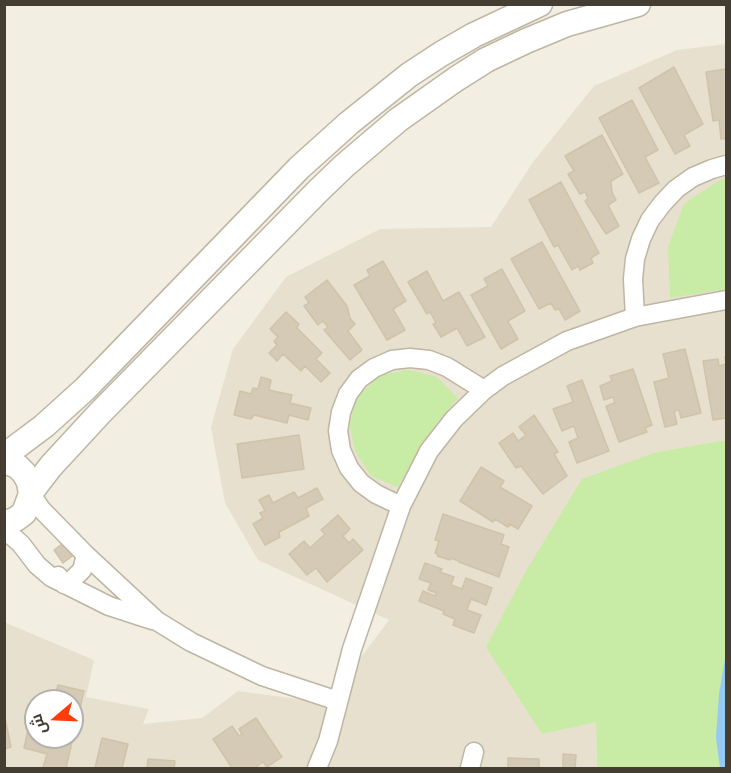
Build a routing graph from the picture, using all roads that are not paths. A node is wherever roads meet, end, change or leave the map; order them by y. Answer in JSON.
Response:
{"nodes":[{"id":1,"x":540,"y":4,"type":"edge"},
{"id":2,"x":638,"y":4,"type":"edge"},
{"id":3,"x":726,"y":165,"type":"edge"},
{"id":4,"x":726,"y":300,"type":"edge"},
{"id":5,"x":635,"y":317,"type":"junction"},
{"id":6,"x":484,"y":390,"type":"junction"},
{"id":7,"x":4,"y":456,"type":"edge"},
{"id":8,"x":4,"y":461,"type":"edge"},
{"id":9,"x":31,"y":493,"type":"junction"},
{"id":10,"x":401,"y":506,"type":"junction"},
{"id":11,"x":4,"y":524,"type":"edge"},
{"id":12,"x":4,"y":529,"type":"edge"},
{"id":13,"x":86,"y":555,"type":"junction"},
{"id":14,"x":64,"y":584,"type":"junction"},
{"id":15,"x":157,"y":621,"type":"junction"},
{"id":16,"x":338,"y":700,"type":"junction"},
{"id":17,"x":317,"y":768,"type":"edge"}],
"edges":[{"from":1,"to":7,"type":"street"},
{"from":2,"to":9,"type":"street"},
{"from":3,"to":5,"type":"street"},
{"from":4,"to":5,"type":"street"},
{"from":5,"to":6,"type":"street"},
{"from":6,"to":10,"type":"street"},
{"from":6,"to":10,"type":"street"},
{"from":8,"to":9,"type":"street"},
{"from":9,"to":11,"type":"street"},
{"from":9,"to":13,"type":"street"},
{"from":10,"to":16,"type":"street"},
{"from":12,"to":14,"type":"street"},
{"from":13,"to":14,"type":"street"},
{"from":13,"to":15,"type":"street"},
{"from":14,"to":15,"type":"street"},
{"from":15,"to":16,"type":"street"},
{"from":16,"to":17,"type":"street"}]}
